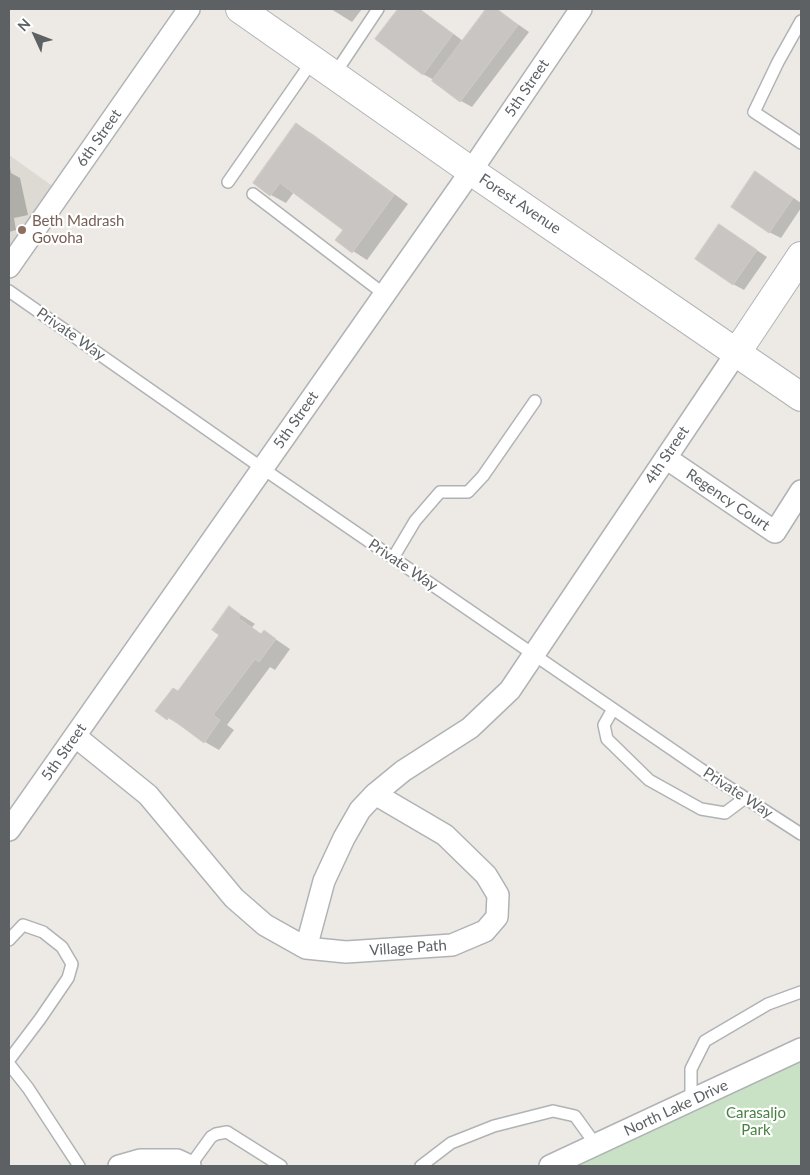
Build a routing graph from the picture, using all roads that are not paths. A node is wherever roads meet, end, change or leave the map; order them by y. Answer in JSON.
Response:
{"nodes":[{"id":1,"x":189,"y":9,"type":"edge"},
{"id":2,"x":240,"y":9,"type":"edge"},
{"id":3,"x":378,"y":9,"type":"edge"},
{"id":4,"x":582,"y":9,"type":"edge"},
{"id":5,"x":801,"y":22,"type":"edge"},
{"id":6,"x":323,"y":67,"type":"junction"},
{"id":7,"x":801,"y":143,"type":"edge"},
{"id":8,"x":471,"y":171,"type":"junction"},
{"id":9,"x":228,"y":182,"type":"dead end"},
{"id":10,"x":253,"y":194,"type":"dead end"},
{"id":11,"x":801,"y":256,"type":"edge"},
{"id":12,"x":9,"y":268,"type":"edge"},
{"id":13,"x":9,"y":291,"type":"edge"},
{"id":14,"x":384,"y":294,"type":"junction"},
{"id":15,"x":736,"y":352,"type":"junction"},
{"id":16,"x":801,"y":397,"type":"edge"},
{"id":17,"x":535,"y":401,"type":"dead end"},
{"id":18,"x":666,"y":458,"type":"junction"},
{"id":19,"x":262,"y":468,"type":"junction"},
{"id":20,"x":801,"y":491,"type":"edge"},
{"id":21,"x":393,"y":558,"type":"junction"},
{"id":22,"x":533,"y":655,"type":"junction"},
{"id":23,"x":613,"y":709,"type":"junction"},
{"id":24,"x":75,"y":736,"type":"junction"},
{"id":25,"x":375,"y":794,"type":"junction"},
{"id":26,"x":745,"y":798,"type":"junction"},
{"id":27,"x":9,"y":830,"type":"edge"},
{"id":28,"x":801,"y":834,"type":"edge"},
{"id":29,"x":9,"y":940,"type":"edge"},
{"id":30,"x":306,"y":948,"type":"junction"},
{"id":31,"x":801,"y":992,"type":"edge"},
{"id":32,"x":801,"y":1050,"type":"edge"},
{"id":33,"x":9,"y":1060,"type":"edge"},
{"id":34,"x":9,"y":1064,"type":"edge"},
{"id":35,"x":691,"y":1101,"type":"junction"},
{"id":36,"x":596,"y":1145,"type":"junction"},
{"id":37,"x":80,"y":1166,"type":"edge"},
{"id":38,"x":119,"y":1166,"type":"edge"},
{"id":39,"x":190,"y":1166,"type":"edge"},
{"id":40,"x":281,"y":1166,"type":"edge"},
{"id":41,"x":421,"y":1166,"type":"edge"},
{"id":42,"x":550,"y":1166,"type":"edge"}],
"edges":[{"from":1,"to":12,"type":"street","name":"6th Street"},
{"from":2,"to":6,"type":"street","name":"Forest Avenue"},
{"from":3,"to":6,"type":"lane"},
{"from":4,"to":8,"type":"street","name":"5th Street"},
{"from":5,"to":7,"type":"lane"},
{"from":6,"to":8,"type":"street","name":"Forest Avenue"},
{"from":6,"to":9,"type":"lane"},
{"from":8,"to":14,"type":"street","name":"5th Street"},
{"from":8,"to":15,"type":"street","name":"Forest Avenue"},
{"from":10,"to":14,"type":"lane"},
{"from":11,"to":15,"type":"street","name":"4th Street"},
{"from":13,"to":19,"type":"lane","name":"Private Way"},
{"from":14,"to":19,"type":"street","name":"5th Street"},
{"from":15,"to":16,"type":"street","name":"Forest Avenue"},
{"from":15,"to":18,"type":"street","name":"4th Street"},
{"from":17,"to":21,"type":"lane"},
{"from":18,"to":20,"type":"street","name":"Regency Court"},
{"from":18,"to":22,"type":"street","name":"4th Street"},
{"from":19,"to":21,"type":"lane","name":"Private Way"},
{"from":19,"to":24,"type":"street","name":"5th Street"},
{"from":21,"to":22,"type":"lane","name":"Private Way"},
{"from":22,"to":23,"type":"lane","name":"Private Way"},
{"from":22,"to":25,"type":"street"},
{"from":23,"to":26,"type":"lane","name":"Private Way"},
{"from":23,"to":26,"type":"lane"},
{"from":24,"to":27,"type":"street","name":"5th Street"},
{"from":24,"to":30,"type":"street","name":"Village Path"},
{"from":25,"to":30,"type":"street"},
{"from":25,"to":30,"type":"street","name":"Village Path"},
{"from":26,"to":28,"type":"lane","name":"Private Way"},
{"from":29,"to":33,"type":"lane"},
{"from":31,"to":35,"type":"lane"},
{"from":32,"to":35,"type":"street","name":"North Lake Drive"},
{"from":34,"to":37,"type":"lane"},
{"from":35,"to":36,"type":"street","name":"North Lake Drive"},
{"from":36,"to":41,"type":"lane"},
{"from":36,"to":42,"type":"street","name":"North Lake Drive"},
{"from":38,"to":39,"type":"street"},
{"from":39,"to":40,"type":"lane"}]}
